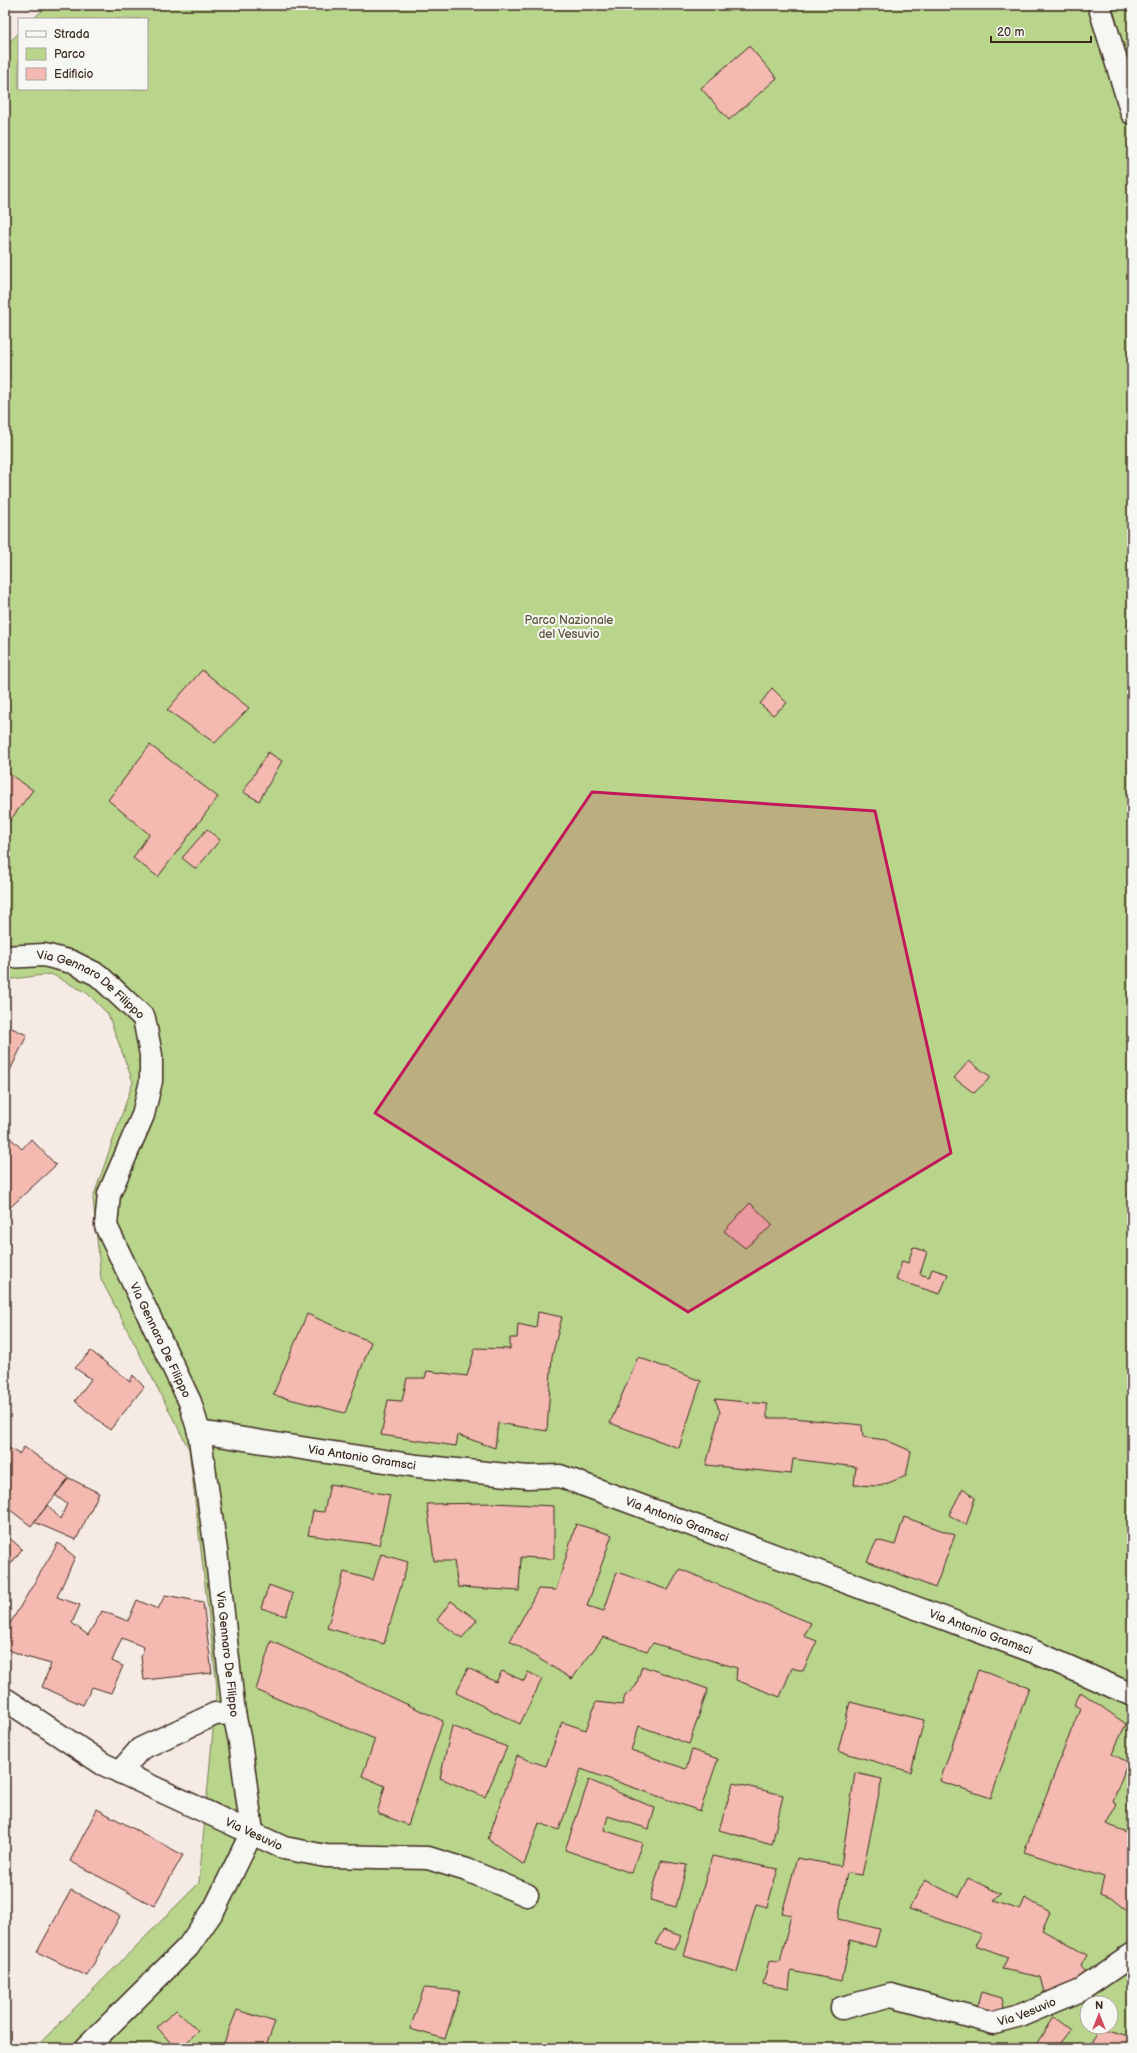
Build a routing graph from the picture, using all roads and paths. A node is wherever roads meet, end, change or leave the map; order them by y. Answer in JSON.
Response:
{"nodes":[{"id":1,"x":1099,"y":5,"type":"edge"},
{"id":2,"x":1132,"y":113,"type":"edge"},
{"id":3,"x":5,"y":957,"type":"edge"},
{"id":4,"x":200,"y":1432,"type":"junction"},
{"id":5,"x":1132,"y":1695,"type":"edge"},
{"id":6,"x":5,"y":1699,"type":"edge"},
{"id":7,"x":234,"y":1713,"type":"junction"},
{"id":8,"x":120,"y":1772,"type":"junction"},
{"id":9,"x":252,"y":1832,"type":"junction"},
{"id":10,"x":527,"y":1895,"type":"dead end"},
{"id":11,"x":1132,"y":1955,"type":"edge"},
{"id":12,"x":842,"y":2008,"type":"dead end"},
{"id":13,"x":86,"y":2048,"type":"edge"}],
"edges":[{"from":1,"to":2,"type":"street"},
{"from":3,"to":4,"type":"street","name":"Via Gennaro De Filippo"},
{"from":4,"to":5,"type":"street","name":"Via Antonio Gramsci"},
{"from":4,"to":7,"type":"street","name":"Via Gennaro De Filippo"},
{"from":6,"to":8,"type":"street","name":"Via Vesuvio"},
{"from":7,"to":8,"type":"street"},
{"from":7,"to":9,"type":"street","name":"Via Gennaro De Filippo"},
{"from":8,"to":9,"type":"street","name":"Via Vesuvio"},
{"from":9,"to":10,"type":"street","name":"Via Vesuvio"},
{"from":9,"to":13,"type":"street"},
{"from":11,"to":12,"type":"street","name":"Via Vesuvio"}]}
